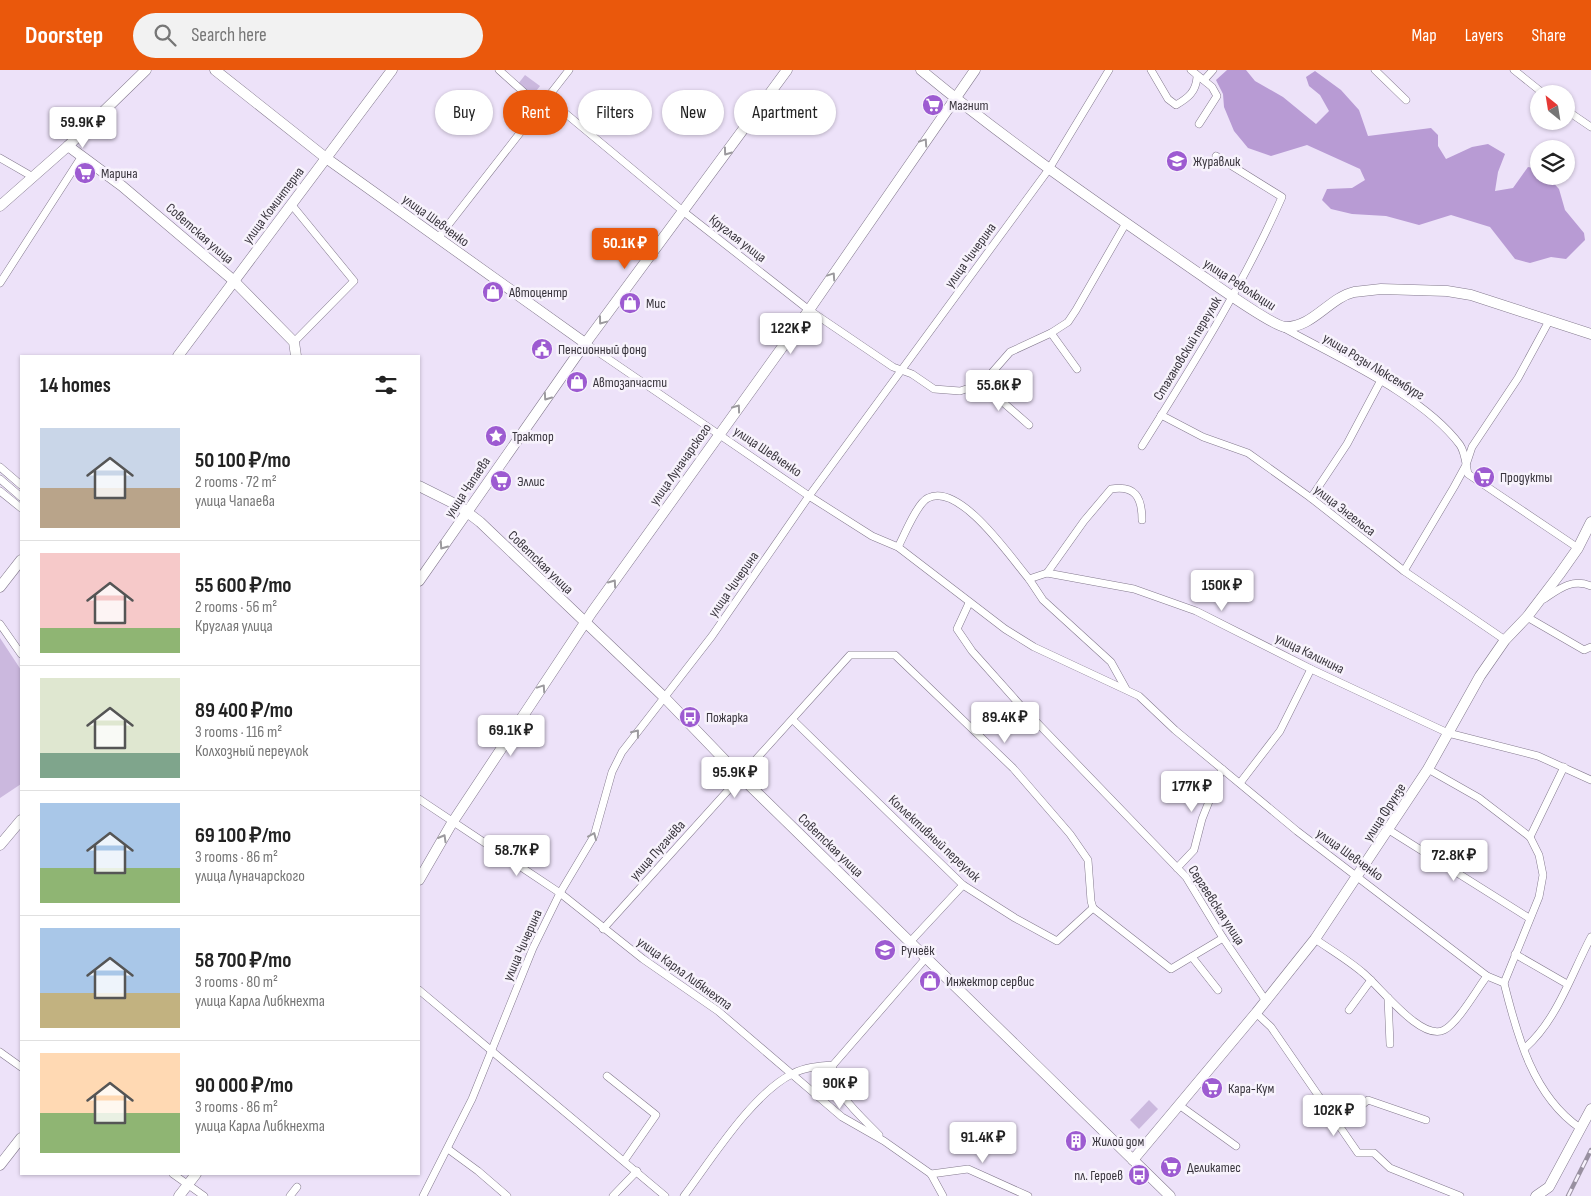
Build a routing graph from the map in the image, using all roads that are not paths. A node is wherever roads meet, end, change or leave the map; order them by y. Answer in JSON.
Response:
{"nodes":[{"id":1,"x":146,"y":70,"type":"edge"},
{"id":2,"x":215,"y":70,"type":"edge"},
{"id":3,"x":392,"y":70,"type":"edge"},
{"id":4,"x":499,"y":70,"type":"edge"},
{"id":5,"x":569,"y":70,"type":"edge"},
{"id":6,"x":787,"y":70,"type":"edge"},
{"id":7,"x":920,"y":70,"type":"edge"},
{"id":8,"x":975,"y":70,"type":"edge"},
{"id":9,"x":1109,"y":70,"type":"edge"},
{"id":10,"x":1151,"y":70,"type":"edge"},
{"id":11,"x":1192,"y":70,"type":"edge"},
{"id":12,"x":1213,"y":70,"type":"edge"},
{"id":13,"x":1375,"y":70,"type":"edge"},
{"id":14,"x":1514,"y":70,"type":"edge"},
{"id":15,"x":1201,"y":78,"type":"junction"},
{"id":16,"x":1533,"y":85,"type":"edge"},
{"id":17,"x":521,"y":90,"type":"edge"},
{"id":18,"x":553,"y":90,"type":"edge"},
{"id":19,"x":954,"y":98,"type":"junction"},
{"id":20,"x":1406,"y":100,"type":"dead end"},
{"id":21,"x":568,"y":116,"type":"edge"},
{"id":22,"x":1575,"y":116,"type":"edge"},
{"id":23,"x":1200,"y":124,"type":"dead end"},
{"id":24,"x":1591,"y":127,"type":"edge"},
{"id":25,"x":517,"y":135,"type":"edge"},
{"id":26,"x":68,"y":146,"type":"junction"},
{"id":27,"x":82,"y":156,"type":"junction"},
{"id":28,"x":1216,"y":156,"type":"dead end"},
{"id":29,"x":0,"y":158,"type":"edge"},
{"id":30,"x":326,"y":158,"type":"junction"},
{"id":31,"x":1049,"y":168,"type":"junction"},
{"id":32,"x":33,"y":177,"type":"junction"},
{"id":33,"x":291,"y":204,"type":"junction"},
{"id":34,"x":0,"y":206,"type":"edge"},
{"id":35,"x":684,"y":212,"type":"junction"},
{"id":36,"x":1126,"y":223,"type":"junction"},
{"id":37,"x":438,"y":238,"type":"junction"},
{"id":38,"x":233,"y":280,"type":"junction"},
{"id":39,"x":0,"y":283,"type":"edge"},
{"id":40,"x":1232,"y":297,"type":"junction"},
{"id":41,"x":809,"y":310,"type":"junction"},
{"id":42,"x":1549,"y":321,"type":"junction"},
{"id":43,"x":1282,"y":327,"type":"junction"},
{"id":44,"x":1051,"y":333,"type":"junction"},
{"id":45,"x":1591,"y":334,"type":"edge"},
{"id":46,"x":294,"y":342,"type":"junction"},
{"id":47,"x":585,"y":343,"type":"junction"},
{"id":48,"x":179,"y":355,"type":"edge"},
{"id":49,"x":296,"y":355,"type":"edge"},
{"id":50,"x":1077,"y":369,"type":"dead end"},
{"id":51,"x":902,"y":371,"type":"junction"},
{"id":52,"x":1380,"y":382,"type":"junction"},
{"id":53,"x":982,"y":384,"type":"junction"},
{"id":54,"x":1161,"y":415,"type":"junction"},
{"id":55,"x":1028,"y":425,"type":"dead end"},
{"id":56,"x":718,"y":434,"type":"junction"},
{"id":57,"x":1142,"y":446,"type":"dead end"},
{"id":58,"x":1466,"y":465,"type":"junction"},
{"id":59,"x":0,"y":467,"type":"edge"},
{"id":60,"x":0,"y":479,"type":"edge"},
{"id":61,"x":20,"y":484,"type":"edge"},
{"id":62,"x":420,"y":487,"type":"edge"},
{"id":63,"x":0,"y":491,"type":"edge"},
{"id":64,"x":20,"y":496,"type":"edge"},
{"id":65,"x":809,"y":496,"type":"junction"},
{"id":66,"x":1311,"y":498,"type":"junction"},
{"id":67,"x":20,"y":507,"type":"edge"},
{"id":68,"x":467,"y":511,"type":"junction"},
{"id":69,"x":1142,"y":520,"type":"dead end"},
{"id":70,"x":1591,"y":522,"type":"edge"},
{"id":71,"x":898,"y":547,"type":"junction"},
{"id":72,"x":1578,"y":548,"type":"junction"},
{"id":73,"x":20,"y":561,"type":"edge"},
{"id":74,"x":1404,"y":571,"type":"junction"},
{"id":75,"x":1047,"y":573,"type":"junction"},
{"id":76,"x":420,"y":580,"type":"edge"},
{"id":77,"x":1029,"y":580,"type":"junction"},
{"id":78,"x":1591,"y":586,"type":"edge"},
{"id":79,"x":0,"y":587,"type":"edge"},
{"id":80,"x":1539,"y":601,"type":"junction"},
{"id":81,"x":969,"y":603,"type":"junction"},
{"id":82,"x":1527,"y":617,"type":"junction"},
{"id":83,"x":585,"y":623,"type":"junction"},
{"id":84,"x":0,"y":624,"type":"edge"},
{"id":85,"x":1504,"y":640,"type":"junction"},
{"id":86,"x":1591,"y":647,"type":"edge"},
{"id":87,"x":20,"y":653,"type":"edge"},
{"id":88,"x":1311,"y":669,"type":"junction"},
{"id":89,"x":1126,"y":689,"type":"junction"},
{"id":90,"x":664,"y":697,"type":"junction"},
{"id":91,"x":793,"y":720,"type":"junction"},
{"id":92,"x":1448,"y":733,"type":"junction"},
{"id":93,"x":1564,"y":768,"type":"junction"},
{"id":94,"x":1222,"y":769,"type":"junction"},
{"id":95,"x":1428,"y":769,"type":"junction"},
{"id":96,"x":741,"y":776,"type":"junction"},
{"id":97,"x":1591,"y":780,"type":"edge"},
{"id":98,"x":1240,"y":783,"type":"junction"},
{"id":99,"x":420,"y":800,"type":"edge"},
{"id":100,"x":20,"y":821,"type":"edge"},
{"id":101,"x":452,"y":823,"type":"junction"},
{"id":102,"x":1389,"y":830,"type":"junction"},
{"id":103,"x":1530,"y":837,"type":"junction"},
{"id":104,"x":0,"y":845,"type":"edge"},
{"id":105,"x":1177,"y":868,"type":"junction"},
{"id":106,"x":1358,"y":876,"type":"junction"},
{"id":107,"x":420,"y":878,"type":"edge"},
{"id":108,"x":964,"y":885,"type":"junction"},
{"id":109,"x":560,"y":893,"type":"junction"},
{"id":110,"x":1093,"y":908,"type":"junction"},
{"id":111,"x":1529,"y":918,"type":"junction"},
{"id":112,"x":603,"y":929,"type":"junction"},
{"id":113,"x":1591,"y":937,"type":"edge"},
{"id":114,"x":1223,"y":938,"type":"junction"},
{"id":115,"x":1315,"y":939,"type":"junction"},
{"id":116,"x":910,"y":942,"type":"junction"},
{"id":117,"x":1515,"y":954,"type":"junction"},
{"id":118,"x":1192,"y":956,"type":"junction"},
{"id":119,"x":926,"y":958,"type":"junction"},
{"id":120,"x":1487,"y":976,"type":"junction"},
{"id":121,"x":1371,"y":980,"type":"junction"},
{"id":122,"x":1504,"y":983,"type":"junction"},
{"id":123,"x":1566,"y":984,"type":"junction"},
{"id":124,"x":1218,"y":990,"type":"dead end"},
{"id":125,"x":420,"y":991,"type":"edge"},
{"id":126,"x":1388,"y":998,"type":"junction"},
{"id":127,"x":1266,"y":1001,"type":"junction"},
{"id":128,"x":1349,"y":1010,"type":"dead end"},
{"id":129,"x":1256,"y":1013,"type":"junction"},
{"id":130,"x":1390,"y":1044,"type":"dead end"},
{"id":131,"x":1524,"y":1048,"type":"junction"},
{"id":132,"x":493,"y":1050,"type":"junction"},
{"id":133,"x":0,"y":1052,"type":"edge"},
{"id":134,"x":833,"y":1065,"type":"junction"},
{"id":135,"x":20,"y":1066,"type":"edge"},
{"id":136,"x":791,"y":1074,"type":"junction"},
{"id":137,"x":607,"y":1076,"type":"dead end"},
{"id":138,"x":1179,"y":1105,"type":"junction"},
{"id":139,"x":1591,"y":1109,"type":"edge"},
{"id":140,"x":1426,"y":1120,"type":"dead end"},
{"id":141,"x":1339,"y":1123,"type":"junction"},
{"id":142,"x":1580,"y":1128,"type":"junction"},
{"id":143,"x":20,"y":1139,"type":"edge"},
{"id":144,"x":884,"y":1141,"type":"junction"},
{"id":145,"x":1236,"y":1146,"type":"dead end"},
{"id":146,"x":448,"y":1149,"type":"junction"},
{"id":147,"x":1133,"y":1160,"type":"junction"},
{"id":148,"x":624,"y":1161,"type":"junction"},
{"id":149,"x":0,"y":1165,"type":"edge"},
{"id":150,"x":637,"y":1172,"type":"junction"},
{"id":151,"x":931,"y":1174,"type":"junction"},
{"id":152,"x":174,"y":1175,"type":"edge"},
{"id":153,"x":195,"y":1175,"type":"edge"},
{"id":154,"x":188,"y":1184,"type":"junction"},
{"id":155,"x":297,"y":1187,"type":"dead end"},
{"id":156,"x":179,"y":1196,"type":"edge"},
{"id":157,"x":204,"y":1196,"type":"edge"},
{"id":158,"x":290,"y":1196,"type":"edge"},
{"id":159,"x":423,"y":1196,"type":"edge"},
{"id":160,"x":507,"y":1196,"type":"edge"},
{"id":161,"x":613,"y":1196,"type":"edge"},
{"id":162,"x":666,"y":1196,"type":"edge"},
{"id":163,"x":684,"y":1196,"type":"edge"},
{"id":164,"x":943,"y":1196,"type":"edge"},
{"id":165,"x":1028,"y":1196,"type":"edge"},
{"id":166,"x":1170,"y":1196,"type":"edge"},
{"id":167,"x":1460,"y":1196,"type":"edge"},
{"id":168,"x":1536,"y":1196,"type":"edge"}],
"edges":[{"from":1,"to":26,"type":"street"},
{"from":2,"to":30,"type":"street","name":"улица Шевченко"},
{"from":3,"to":30,"type":"street","name":"улица Коминтерна"},
{"from":4,"to":17,"type":"street","name":"Круглая улица"},
{"from":5,"to":18,"type":"street"},
{"from":6,"to":35,"type":"street","name":"улица Чапаева","one_way":true},
{"from":7,"to":19,"type":"street","name":"улица Революции"},
{"from":8,"to":19,"type":"street","name":"улица Луначарского"},
{"from":9,"to":31,"type":"street","name":"улица Чичерина"},
{"from":10,"to":15,"type":"street"},
{"from":11,"to":15,"type":"street"},
{"from":12,"to":15,"type":"street"},
{"from":13,"to":20,"type":"street"},
{"from":14,"to":16,"type":"street"},
{"from":15,"to":23,"type":"street"},
{"from":19,"to":31,"type":"street","name":"улица Революции"},
{"from":41,"to":19,"type":"street","name":"улица Луначарского","one_way":true},
{"from":21,"to":35,"type":"street","name":"Круглая улица"},
{"from":22,"to":24,"type":"street"},
{"from":25,"to":37,"type":"street"},
{"from":26,"to":27,"type":"street","name":"Советская улица"},
{"from":26,"to":32,"type":"street"},
{"from":27,"to":38,"type":"street","name":"Советская улица"},
{"from":27,"to":39,"type":"street"},
{"from":28,"to":40,"type":"street","name":"Стахановский переулок"},
{"from":29,"to":32,"type":"street"},
{"from":30,"to":33,"type":"street","name":"улица Коминтерна"},
{"from":30,"to":37,"type":"street","name":"улица Шевченко"},
{"from":31,"to":36,"type":"street","name":"улица Революции"},
{"from":31,"to":51,"type":"street","name":"улица Чичерина"},
{"from":32,"to":34,"type":"street"},
{"from":33,"to":38,"type":"street","name":"улица Коминтерна"},
{"from":33,"to":46,"type":"street"},
{"from":35,"to":41,"type":"street","name":"Круглая улица"},
{"from":35,"to":47,"type":"street","name":"улица Чапаева","one_way":true},
{"from":36,"to":40,"type":"street","name":"улица Революции"},
{"from":36,"to":44,"type":"street"},
{"from":37,"to":47,"type":"street","name":"улица Шевченко"},
{"from":38,"to":46,"type":"street","name":"Советская улица"},
{"from":38,"to":48,"type":"street","name":"улица Коминтерна"},
{"from":40,"to":43,"type":"street","name":"улица Революции"},
{"from":40,"to":54,"type":"street","name":"Стахановский переулок"},
{"from":41,"to":51,"type":"street","name":"Круглая улица"},
{"from":56,"to":41,"type":"street","name":"улица Луначарского","one_way":true},
{"from":42,"to":43,"type":"street","name":"улица Революции"},
{"from":42,"to":45,"type":"street","name":"улица Революции"},
{"from":42,"to":58,"type":"street"},
{"from":43,"to":52,"type":"street","name":"улица Розы Люксембург"},
{"from":44,"to":50,"type":"street"},
{"from":44,"to":53,"type":"street"},
{"from":46,"to":49,"type":"street"},
{"from":47,"to":56,"type":"street","name":"улица Шевченко"},
{"from":47,"to":68,"type":"street","name":"улица Чапаева","one_way":true},
{"from":51,"to":53,"type":"street","name":"Круглая улица"},
{"from":51,"to":65,"type":"street","name":"улица Чичерина"},
{"from":52,"to":58,"type":"street","name":"улица Розы Люксембург"},
{"from":52,"to":66,"type":"street"},
{"from":53,"to":55,"type":"street"},
{"from":54,"to":57,"type":"street","name":"Стахановский переулок"},
{"from":54,"to":66,"type":"street","name":"улица Энгельса"},
{"from":56,"to":65,"type":"street","name":"улица Шевченко"},
{"from":83,"to":56,"type":"street","name":"улица Луначарского","one_way":true},
{"from":58,"to":72,"type":"street","name":"улица Розы Люксембург"},
{"from":58,"to":74,"type":"street"},
{"from":59,"to":61,"type":"street"},
{"from":60,"to":64,"type":"street"},
{"from":62,"to":68,"type":"street","name":"Советская улица"},
{"from":63,"to":67,"type":"street"},
{"from":65,"to":71,"type":"street","name":"улица Шевченко"},
{"from":65,"to":90,"type":"street","name":"улица Чичерина"},
{"from":66,"to":74,"type":"street","name":"улица Энгельса"},
{"from":68,"to":76,"type":"street","name":"улица Чапаева","one_way":true},
{"from":68,"to":83,"type":"street","name":"Советская улица"},
{"from":69,"to":75,"type":"street"},
{"from":70,"to":72,"type":"street","name":"улица Фрунзе"},
{"from":71,"to":77,"type":"street"},
{"from":71,"to":81,"type":"street","name":"улица Шевченко"},
{"from":72,"to":80,"type":"street","name":"улица Фрунзе"},
{"from":73,"to":79,"type":"street"},
{"from":74,"to":85,"type":"street","name":"улица Энгельса"},
{"from":75,"to":77,"type":"street"},
{"from":75,"to":88,"type":"street","name":"улица Калинина"},
{"from":77,"to":89,"type":"street","name":"улица Шевченко"},
{"from":78,"to":80,"type":"street"},
{"from":80,"to":82,"type":"street","name":"улица Фрунзе"},
{"from":81,"to":89,"type":"street","name":"улица Шевченко"},
{"from":81,"to":105,"type":"street","name":"Сергеевская улица"},
{"from":82,"to":85,"type":"street","name":"улица Фрунзе"},
{"from":82,"to":86,"type":"street"},
{"from":83,"to":90,"type":"street","name":"Советская улица"},
{"from":101,"to":83,"type":"street","name":"улица Луначарского","one_way":true},
{"from":84,"to":87,"type":"street"},
{"from":85,"to":92,"type":"street","name":"улица Фрунзе"},
{"from":88,"to":92,"type":"street","name":"улица Калинина"},
{"from":88,"to":98,"type":"street"},
{"from":89,"to":94,"type":"street","name":"улица Шевченко"},
{"from":90,"to":96,"type":"street","name":"Советская улица"},
{"from":109,"to":90,"type":"street","name":"улица Чичерина","one_way":true},
{"from":91,"to":96,"type":"street","name":"улица Пугачёва"},
{"from":91,"to":108,"type":"street","name":"Коллективный переулок"},
{"from":91,"to":110,"type":"street","name":"улица Пугачёва"},
{"from":92,"to":93,"type":"street","name":"улица Калинина"},
{"from":92,"to":95,"type":"street","name":"улица Фрунзе"},
{"from":93,"to":97,"type":"street","name":"улица Калинина"},
{"from":93,"to":103,"type":"street"},
{"from":94,"to":98,"type":"street","name":"улица Шевченко"},
{"from":94,"to":105,"type":"street"},
{"from":95,"to":102,"type":"street","name":"улица Фрунзе"},
{"from":95,"to":103,"type":"street"},
{"from":96,"to":112,"type":"street","name":"улица Пугачёва"},
{"from":96,"to":116,"type":"street","name":"Советская улица"},
{"from":98,"to":106,"type":"street","name":"улица Шевченко"},
{"from":99,"to":101,"type":"street","name":"улица Карла Либкнехта"},
{"from":100,"to":104,"type":"street"},
{"from":107,"to":101,"type":"street","name":"улица Луначарского","one_way":true},
{"from":101,"to":109,"type":"street","name":"улица Карла Либкнехта"},
{"from":102,"to":106,"type":"street","name":"улица Фрунзе"},
{"from":102,"to":111,"type":"street"},
{"from":103,"to":111,"type":"street"},
{"from":105,"to":114,"type":"street","name":"Сергеевская улица"},
{"from":106,"to":115,"type":"street","name":"улица Фрунзе"},
{"from":106,"to":120,"type":"street","name":"улица Шевченко"},
{"from":108,"to":110,"type":"street","name":"Коллективный переулок"},
{"from":108,"to":116,"type":"street"},
{"from":109,"to":112,"type":"street","name":"улица Карла Либкнехта"},
{"from":109,"to":132,"type":"street","name":"улица Чичерина"},
{"from":110,"to":118,"type":"street"},
{"from":111,"to":117,"type":"street"},
{"from":112,"to":136,"type":"street","name":"улица Карла Либкнехта"},
{"from":113,"to":123,"type":"street"},
{"from":114,"to":118,"type":"street"},
{"from":114,"to":127,"type":"street","name":"Сергеевская улица"},
{"from":115,"to":121,"type":"street"},
{"from":115,"to":127,"type":"street","name":"улица Фрунзе"},
{"from":116,"to":119,"type":"street","name":"Советская улица"},
{"from":117,"to":122,"type":"street"},
{"from":117,"to":123,"type":"street"},
{"from":118,"to":124,"type":"street"},
{"from":119,"to":134,"type":"street"},
{"from":119,"to":147,"type":"street","name":"Советская улица"},
{"from":120,"to":122,"type":"street","name":"улица Шевченко"},
{"from":120,"to":126,"type":"street"},
{"from":121,"to":126,"type":"street"},
{"from":121,"to":128,"type":"street"},
{"from":122,"to":131,"type":"street"},
{"from":123,"to":131,"type":"street"},
{"from":125,"to":132,"type":"street"},
{"from":126,"to":130,"type":"street"},
{"from":127,"to":129,"type":"street","name":"улица Фрунзе"},
{"from":129,"to":138,"type":"street","name":"улица Фрунзе"},
{"from":129,"to":141,"type":"street"},
{"from":131,"to":142,"type":"street"},
{"from":132,"to":146,"type":"street","name":"улица Чичерина"},
{"from":132,"to":148,"type":"street"},
{"from":133,"to":135,"type":"street"},
{"from":134,"to":136,"type":"street"},
{"from":134,"to":144,"type":"street"},
{"from":136,"to":144,"type":"street","name":"улица Карла Либкнехта"},
{"from":136,"to":163,"type":"street"},
{"from":137,"to":148,"type":"street"},
{"from":138,"to":145,"type":"street"},
{"from":138,"to":147,"type":"street","name":"улица Фрунзе"},
{"from":139,"to":142,"type":"street"},
{"from":140,"to":141,"type":"street"},
{"from":141,"to":167,"type":"street"},
{"from":142,"to":168,"type":"street"},
{"from":143,"to":149,"type":"street"},
{"from":144,"to":151,"type":"street","name":"улица Карла Либкнехта"},
{"from":146,"to":159,"type":"street","name":"улица Чичерина"},
{"from":146,"to":160,"type":"street"},
{"from":147,"to":166,"type":"street","name":"Советская улица"},
{"from":148,"to":150,"type":"street"},
{"from":150,"to":161,"type":"street"},
{"from":150,"to":162,"type":"street"},
{"from":151,"to":164,"type":"street","name":"улица Карла Либкнехта"},
{"from":151,"to":165,"type":"street"},
{"from":152,"to":154,"type":"street"},
{"from":153,"to":154,"type":"street"},
{"from":154,"to":156,"type":"street"},
{"from":154,"to":157,"type":"street"},
{"from":155,"to":158,"type":"street"}]}
